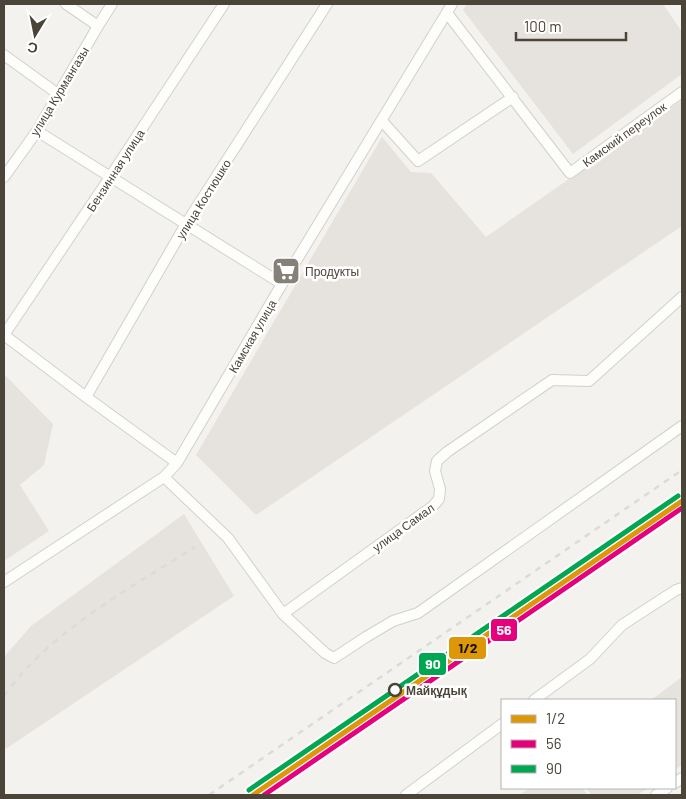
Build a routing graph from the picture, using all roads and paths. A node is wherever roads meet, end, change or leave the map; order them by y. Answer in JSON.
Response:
{"nodes":[{"id":1,"x":66,"y":4,"type":"edge"},
{"id":2,"x":112,"y":4,"type":"edge"},
{"id":3,"x":224,"y":4,"type":"edge"},
{"id":4,"x":327,"y":4,"type":"edge"},
{"id":5,"x":449,"y":8,"type":"edge"},
{"id":6,"x":98,"y":26,"type":"junction"},
{"id":7,"x":4,"y":55,"type":"edge"},
{"id":8,"x":682,"y":92,"type":"edge"},
{"id":9,"x":58,"y":94,"type":"junction"},
{"id":10,"x":513,"y":97,"type":"junction"},
{"id":11,"x":382,"y":121,"type":"junction"},
{"id":12,"x":37,"y":131,"type":"junction"},
{"id":13,"x":4,"y":177,"type":"edge"},
{"id":14,"x":110,"y":177,"type":"junction"},
{"id":15,"x":186,"y":224,"type":"junction"},
{"id":16,"x":282,"y":284,"type":"junction"},
{"id":17,"x":682,"y":297,"type":"edge"},
{"id":18,"x":4,"y":335,"type":"edge"},
{"id":19,"x":86,"y":397,"type":"junction"},
{"id":20,"x":682,"y":426,"type":"edge"},
{"id":21,"x":177,"y":463,"type":"junction"},
{"id":22,"x":164,"y":477,"type":"junction"},
{"id":23,"x":4,"y":582,"type":"edge"},
{"id":24,"x":682,"y":588,"type":"edge"},
{"id":25,"x":283,"y":614,"type":"junction"},
{"id":26,"x":535,"y":699,"type":"edge"},
{"id":27,"x":501,"y":725,"type":"edge"},
{"id":28,"x":406,"y":795,"type":"edge"}],
"edges":[{"from":1,"to":6,"type":"street"},
{"from":2,"to":6,"type":"street","name":"улица Курмангазы"},
{"from":3,"to":14,"type":"street","name":"Бензинная улица"},
{"from":4,"to":15,"type":"street","name":"улица Костюшко"},
{"from":5,"to":10,"type":"street","name":"Камский переулок"},
{"from":5,"to":11,"type":"street","name":"Камская улица"},
{"from":6,"to":9,"type":"street","name":"улица Курмангазы"},
{"from":7,"to":9,"type":"street"},
{"from":8,"to":10,"type":"street","name":"Камский переулок"},
{"from":9,"to":12,"type":"street","name":"улица Курмангазы"},
{"from":10,"to":11,"type":"street"},
{"from":11,"to":16,"type":"street","name":"Камская улица"},
{"from":12,"to":13,"type":"street","name":"улица Курмангазы"},
{"from":12,"to":14,"type":"street"},
{"from":14,"to":15,"type":"street"},
{"from":14,"to":18,"type":"street","name":"Бензинная улица"},
{"from":15,"to":16,"type":"street"},
{"from":15,"to":19,"type":"street","name":"улица Костюшко"},
{"from":16,"to":21,"type":"street","name":"Камская улица"},
{"from":17,"to":25,"type":"street","name":"улица Самал"},
{"from":18,"to":19,"type":"street"},
{"from":19,"to":21,"type":"street"},
{"from":20,"to":25,"type":"street"},
{"from":21,"to":22,"type":"street","name":"Камская улица"},
{"from":22,"to":23,"type":"street","name":"Камская улица"},
{"from":22,"to":25,"type":"street"},
{"from":24,"to":26,"type":"street"},
{"from":27,"to":28,"type":"street"}]}
